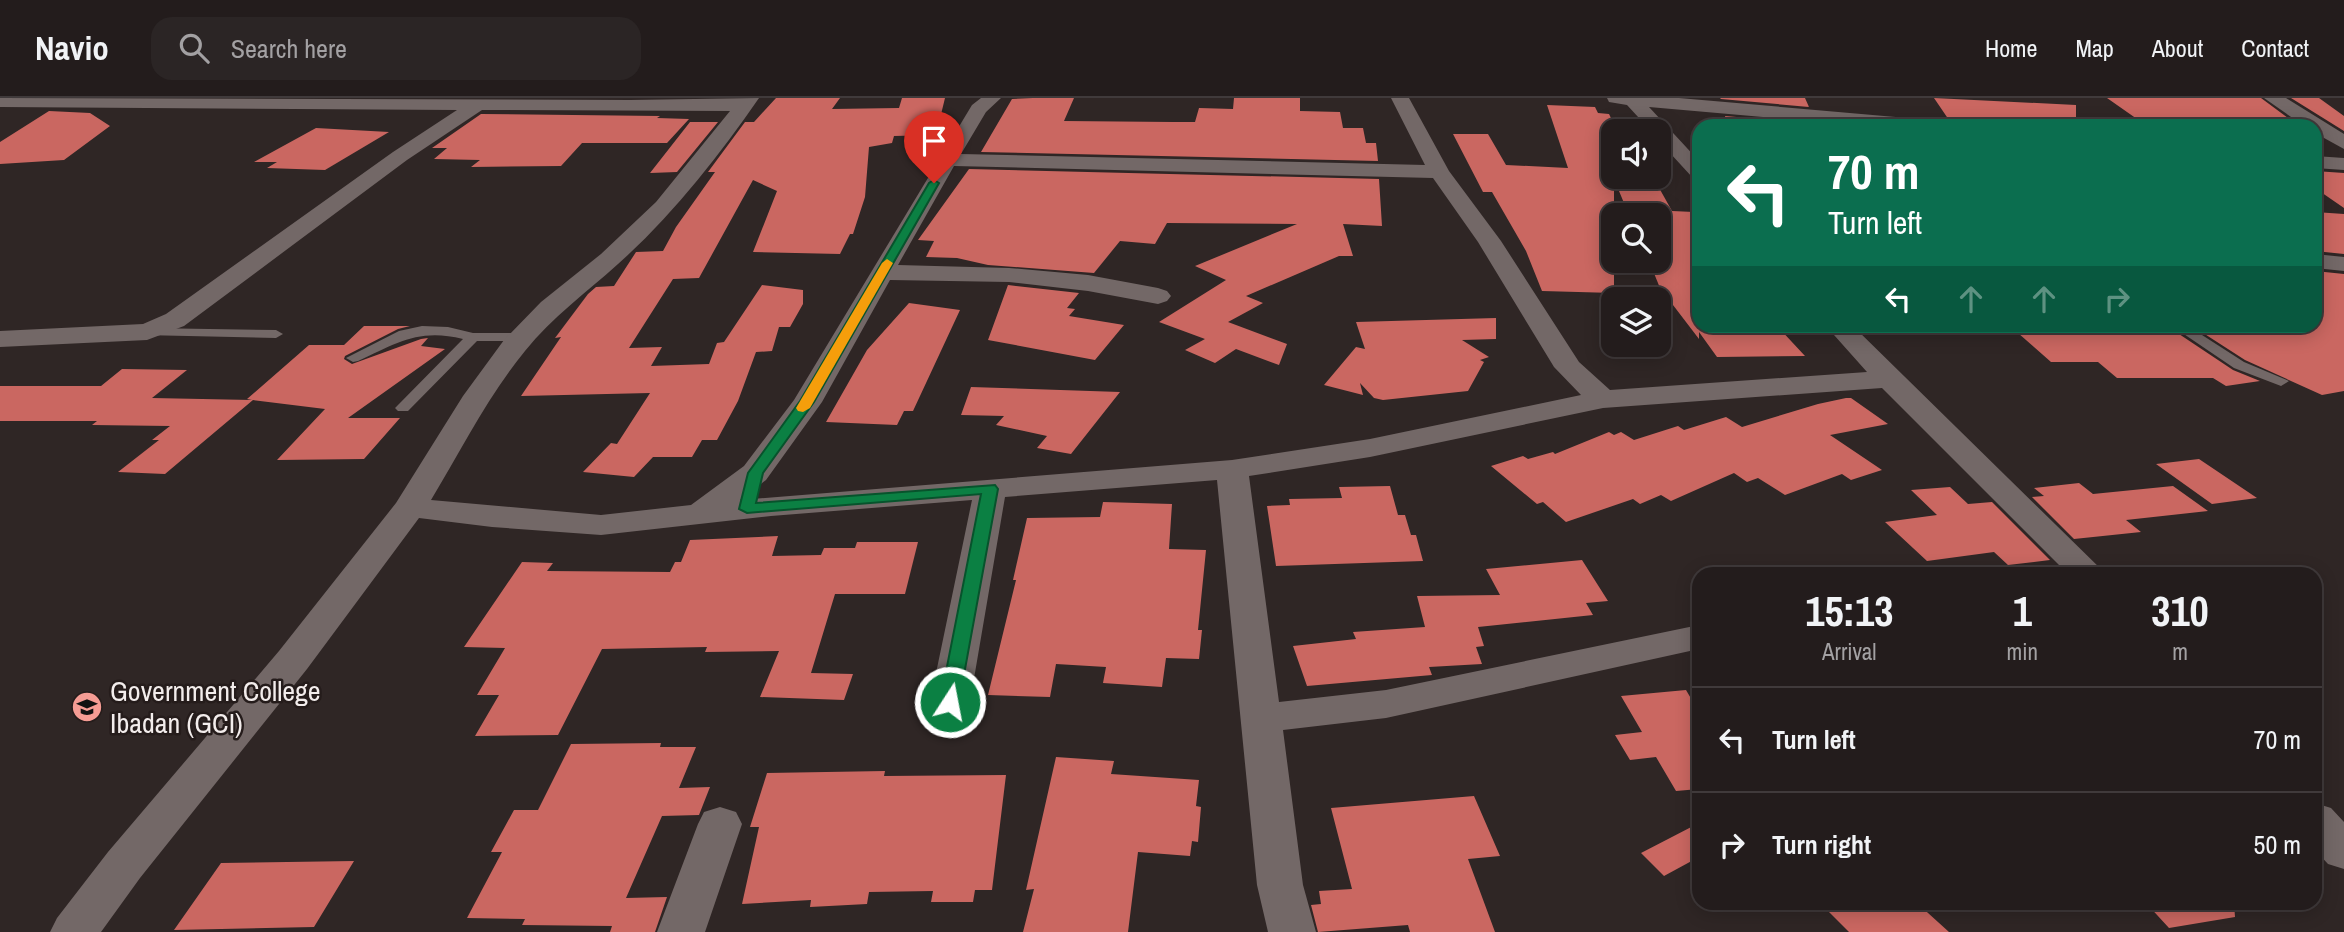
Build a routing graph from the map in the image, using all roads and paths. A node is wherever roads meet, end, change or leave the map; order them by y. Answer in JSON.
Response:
{"nodes":[{"id":1,"x":992,"y":98,"type":"edge"},
{"id":2,"x":1400,"y":98,"type":"edge"},
{"id":3,"x":2273,"y":98,"type":"edge"},
{"id":4,"x":1624,"y":99,"type":"edge"},
{"id":5,"x":0,"y":101,"type":"edge"},
{"id":6,"x":747,"y":101,"type":"edge"},
{"id":7,"x":478,"y":105,"type":"junction"},
{"id":8,"x":1851,"y":119,"type":"edge"},
{"id":9,"x":2306,"y":119,"type":"edge"},
{"id":10,"x":2322,"y":129,"type":"edge"},
{"id":11,"x":2344,"y":143,"type":"edge"},
{"id":12,"x":947,"y":160,"type":"junction"},
{"id":13,"x":2322,"y":162,"type":"edge"},
{"id":14,"x":2344,"y":164,"type":"edge"},
{"id":15,"x":1692,"y":166,"type":"edge"},
{"id":16,"x":1439,"y":172,"type":"junction"},
{"id":17,"x":2322,"y":262,"type":"edge"},
{"id":18,"x":2344,"y":264,"type":"edge"},
{"id":19,"x":882,"y":272,"type":"junction"},
{"id":20,"x":1158,"y":296,"type":"dead end"},
{"id":21,"x":147,"y":332,"type":"junction"},
{"id":22,"x":1846,"y":333,"type":"edge"},
{"id":23,"x":2190,"y":333,"type":"edge"},
{"id":24,"x":276,"y":334,"type":"dead end"},
{"id":25,"x":473,"y":337,"type":"junction"},
{"id":26,"x":523,"y":337,"type":"junction"},
{"id":27,"x":0,"y":339,"type":"edge"},
{"id":28,"x":353,"y":358,"type":"dead end"},
{"id":29,"x":1889,"y":379,"type":"junction"},
{"id":30,"x":2281,"y":382,"type":"dead end"},
{"id":31,"x":1603,"y":399,"type":"junction"},
{"id":32,"x":404,"y":408,"type":"dead end"},
{"id":33,"x":1232,"y":469,"type":"junction"},
{"id":34,"x":755,"y":473,"type":"junction"},
{"id":35,"x":990,"y":489,"type":"junction"},
{"id":36,"x":410,"y":507,"type":"junction"},
{"id":37,"x":747,"y":509,"type":"junction"},
{"id":38,"x":700,"y":514,"type":"junction"},
{"id":39,"x":2081,"y":567,"type":"edge"},
{"id":40,"x":1692,"y":638,"type":"edge"},
{"id":41,"x":950,"y":702,"type":"dead end"},
{"id":42,"x":1261,"y":718,"type":"junction"},
{"id":43,"x":720,"y":824,"type":"dead end"},
{"id":44,"x":2322,"y":827,"type":"edge"},
{"id":45,"x":2344,"y":851,"type":"edge"},
{"id":46,"x":74,"y":932,"type":"edge"},
{"id":47,"x":681,"y":932,"type":"edge"},
{"id":48,"x":1292,"y":932,"type":"edge"}],
"edges":[{"from":1,"to":12,"type":"street"},
{"from":2,"to":16,"type":"street"},
{"from":3,"to":9,"type":"street"},
{"from":4,"to":8,"type":"street"},
{"from":4,"to":15,"type":"street"},
{"from":5,"to":7,"type":"street"},
{"from":6,"to":7,"type":"street"},
{"from":6,"to":26,"type":"street"},
{"from":7,"to":21,"type":"street"},
{"from":10,"to":11,"type":"street"},
{"from":12,"to":16,"type":"street"},
{"from":12,"to":19,"type":"street"},
{"from":13,"to":14,"type":"street"},
{"from":16,"to":31,"type":"street"},
{"from":17,"to":18,"type":"street"},
{"from":19,"to":20,"type":"street"},
{"from":19,"to":34,"type":"street"},
{"from":21,"to":24,"type":"lane"},
{"from":21,"to":27,"type":"street"},
{"from":22,"to":29,"type":"street"},
{"from":23,"to":30,"type":"lane"},
{"from":25,"to":26,"type":"lane"},
{"from":25,"to":28,"type":"lane"},
{"from":25,"to":32,"type":"lane"},
{"from":26,"to":36,"type":"street"},
{"from":29,"to":31,"type":"street"},
{"from":29,"to":39,"type":"street"},
{"from":31,"to":33,"type":"street"},
{"from":33,"to":35,"type":"street"},
{"from":33,"to":42,"type":"street"},
{"from":34,"to":37,"type":"street"},
{"from":34,"to":38,"type":"street"},
{"from":35,"to":37,"type":"street"},
{"from":35,"to":41,"type":"street"},
{"from":36,"to":38,"type":"street"},
{"from":36,"to":46,"type":"street"},
{"from":37,"to":38,"type":"street"},
{"from":40,"to":42,"type":"street"},
{"from":42,"to":48,"type":"street"},
{"from":43,"to":47,"type":"street"},
{"from":44,"to":45,"type":"street"}]}
